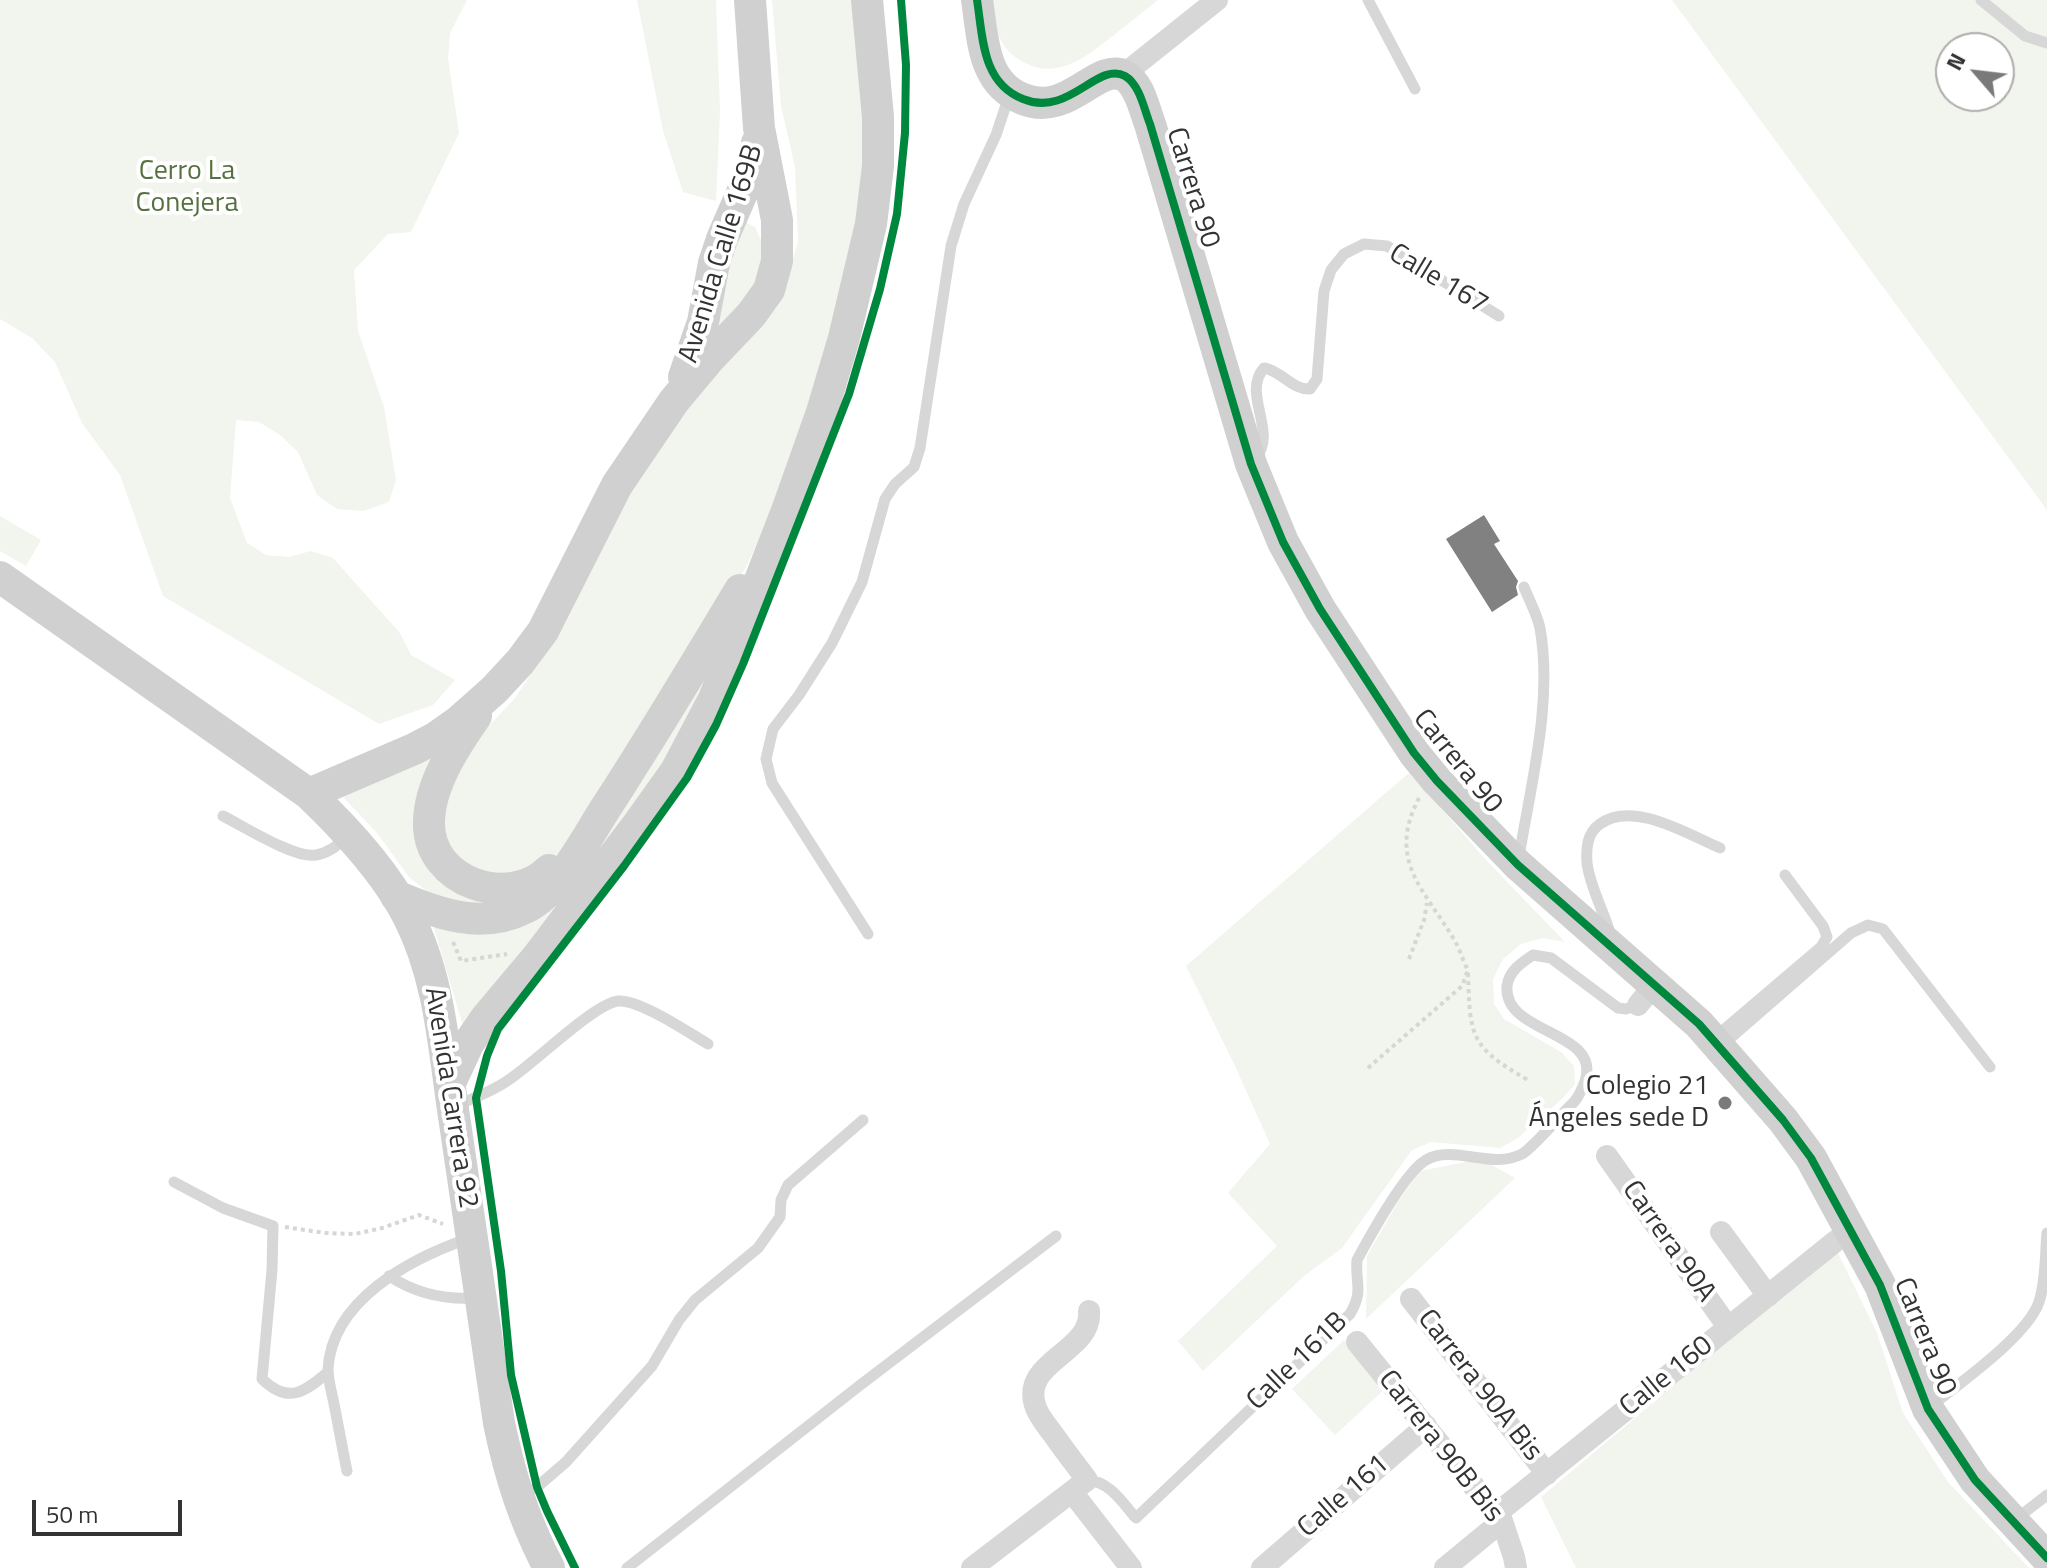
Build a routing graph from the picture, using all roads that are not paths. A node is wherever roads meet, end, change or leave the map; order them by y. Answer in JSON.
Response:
{"nodes":[{"id":1,"x":750,"y":0,"type":"edge"},
{"id":2,"x":867,"y":0,"type":"edge"},
{"id":3,"x":977,"y":0,"type":"edge"},
{"id":4,"x":1217,"y":0,"type":"edge"},
{"id":5,"x":1368,"y":0,"type":"edge"},
{"id":6,"x":1981,"y":0,"type":"edge"},
{"id":7,"x":2047,"y":43,"type":"edge"},
{"id":8,"x":1123,"y":75,"type":"junction"},
{"id":9,"x":1415,"y":89,"type":"dead end"},
{"id":10,"x":1010,"y":93,"type":"junction"},
{"id":11,"x":759,"y":128,"type":"junction"},
{"id":12,"x":1499,"y":316,"type":"dead end"},
{"id":13,"x":674,"y":401,"type":"junction"},
{"id":14,"x":1251,"y":464,"type":"junction"},
{"id":15,"x":788,"y":508,"type":"junction"},
{"id":16,"x":0,"y":577,"type":"edge"},
{"id":17,"x":1524,"y":587,"type":"dead end"},
{"id":18,"x":494,"y":690,"type":"junction"},
{"id":19,"x":627,"y":775,"type":"junction"},
{"id":20,"x":309,"y":794,"type":"junction"},
{"id":21,"x":223,"y":816,"type":"dead end"},
{"id":22,"x":349,"y":836,"type":"junction"},
{"id":23,"x":1720,"y":848,"type":"dead end"},
{"id":24,"x":1518,"y":865,"type":"junction"},
{"id":25,"x":1785,"y":875,"type":"dead end"},
{"id":26,"x":396,"y":896,"type":"junction"},
{"id":27,"x":868,"y":934,"type":"dead end"},
{"id":28,"x":1613,"y":949,"type":"junction"},
{"id":29,"x":1646,"y":995,"type":"junction"},
{"id":30,"x":1716,"y":1043,"type":"junction"},
{"id":31,"x":708,"y":1044,"type":"dead end"},
{"id":32,"x":1990,"y":1067,"type":"dead end"},
{"id":33,"x":451,"y":1095,"type":"junction"},
{"id":34,"x":863,"y":1120,"type":"dead end"},
{"id":35,"x":1607,"y":1156,"type":"dead end"},
{"id":36,"x":174,"y":1182,"type":"dead end"},
{"id":37,"x":470,"y":1230,"type":"junction"},
{"id":38,"x":1721,"y":1232,"type":"dead end"},
{"id":39,"x":2047,"y":1233,"type":"edge"},
{"id":40,"x":1056,"y":1236,"type":"dead end"},
{"id":41,"x":1837,"y":1240,"type":"dead end"},
{"id":42,"x":389,"y":1276,"type":"junction"},
{"id":43,"x":1768,"y":1296,"type":"junction"},
{"id":44,"x":480,"y":1298,"type":"junction"},
{"id":45,"x":1411,"y":1299,"type":"dead end"},
{"id":46,"x":1089,"y":1311,"type":"dead end"},
{"id":47,"x":1728,"y":1327,"type":"junction"},
{"id":48,"x":1357,"y":1342,"type":"dead end"},
{"id":49,"x":328,"y":1372,"type":"junction"},
{"id":50,"x":1928,"y":1409,"type":"junction"},
{"id":51,"x":1426,"y":1426,"type":"junction"},
{"id":52,"x":347,"y":1471,"type":"dead end"},
{"id":53,"x":1547,"y":1474,"type":"junction"},
{"id":54,"x":1079,"y":1486,"type":"junction"},
{"id":55,"x":2047,"y":1495,"type":"edge"},
{"id":56,"x":518,"y":1497,"type":"junction"},
{"id":57,"x":1499,"y":1518,"type":"junction"},
{"id":58,"x":2012,"y":1521,"type":"junction"},
{"id":59,"x":2047,"y":1558,"type":"edge"},
{"id":60,"x":1515,"y":1562,"type":"edge"},
{"id":61,"x":549,"y":1568,"type":"edge"},
{"id":62,"x":627,"y":1568,"type":"edge"},
{"id":63,"x":972,"y":1568,"type":"edge"},
{"id":64,"x":1131,"y":1568,"type":"edge"},
{"id":65,"x":1262,"y":1568,"type":"edge"},
{"id":66,"x":1445,"y":1568,"type":"edge"}],
"edges":[{"from":1,"to":11,"type":"main road"},
{"from":2,"to":15,"type":"main road"},
{"from":3,"to":10,"type":"main road"},
{"from":4,"to":8,"type":"street"},
{"from":5,"to":9,"type":"lane"},
{"from":6,"to":7,"type":"lane"},
{"from":8,"to":10,"type":"main road"},
{"from":8,"to":14,"type":"main road","name":"Carrera 90"},
{"from":10,"to":27,"type":"lane"},
{"from":11,"to":13,"type":"main road","name":"Avenida Calle 169B"},
{"from":11,"to":13,"type":"main road","name":"Avenida Calle 169B"},
{"from":12,"to":14,"type":"lane","name":"Calle 167"},
{"from":13,"to":18,"type":"main road","name":"Avenida Calle 169B"},
{"from":14,"to":24,"type":"main road","name":"Carrera 90"},
{"from":15,"to":19,"type":"main road"},
{"from":15,"to":33,"type":"main road"},
{"from":16,"to":20,"type":"main road","name":"Avenida Carrera 92"},
{"from":17,"to":24,"type":"lane"},
{"from":18,"to":19,"type":"main road"},
{"from":18,"to":20,"type":"main road","name":"Avenida Calle 169B"},
{"from":19,"to":26,"type":"main road"},
{"from":20,"to":22,"type":"main road","name":"Avenida Carrera 92"},
{"from":21,"to":22,"type":"lane"},
{"from":22,"to":26,"type":"main road","name":"Avenida Carrera 92"},
{"from":23,"to":28,"type":"lane"},
{"from":24,"to":28,"type":"main road","name":"Carrera 90"},
{"from":25,"to":30,"type":"lane"},
{"from":26,"to":33,"type":"main road","name":"Avenida Carrera 92"},
{"from":28,"to":29,"type":"main road","name":"Carrera 90"},
{"from":29,"to":30,"type":"main road","name":"Carrera 90"},
{"from":29,"to":54,"type":"lane","name":"Calle 161B"},
{"from":30,"to":32,"type":"lane"},
{"from":30,"to":50,"type":"main road","name":"Carrera 90"},
{"from":31,"to":33,"type":"lane"},
{"from":33,"to":37,"type":"main road","name":"Avenida Carrera 92"},
{"from":34,"to":56,"type":"lane"},
{"from":35,"to":47,"type":"street","name":"Carrera 90A"},
{"from":36,"to":49,"type":"lane"},
{"from":37,"to":42,"type":"lane"},
{"from":37,"to":44,"type":"main road","name":"Avenida Carrera 92"},
{"from":38,"to":43,"type":"street"},
{"from":39,"to":50,"type":"lane"},
{"from":40,"to":62,"type":"lane"},
{"from":41,"to":43,"type":"street","name":"Calle 160"},
{"from":42,"to":44,"type":"lane"},
{"from":42,"to":49,"type":"lane"},
{"from":43,"to":47,"type":"street","name":"Calle 160"},
{"from":44,"to":56,"type":"main road","name":"Avenida Carrera 92"},
{"from":45,"to":53,"type":"street","name":"Carrera 90A Bis"},
{"from":46,"to":54,"type":"street"},
{"from":47,"to":53,"type":"street","name":"Calle 160"},
{"from":48,"to":51,"type":"street","name":"Carrera 90B Bis"},
{"from":49,"to":52,"type":"lane"},
{"from":50,"to":58,"type":"main road","name":"Carrera 90"},
{"from":51,"to":57,"type":"street","name":"Carrera 90B Bis"},
{"from":51,"to":65,"type":"street","name":"Calle 161"},
{"from":53,"to":57,"type":"street","name":"Calle 160"},
{"from":54,"to":63,"type":"street"},
{"from":54,"to":64,"type":"street"},
{"from":55,"to":58,"type":"lane"},
{"from":56,"to":61,"type":"main road","name":"Avenida Carrera 92"},
{"from":57,"to":60,"type":"street","name":"Carrera 90B Bis"},
{"from":57,"to":66,"type":"street","name":"Calle 160"},
{"from":58,"to":59,"type":"main road","name":"Carrera 90"}]}
